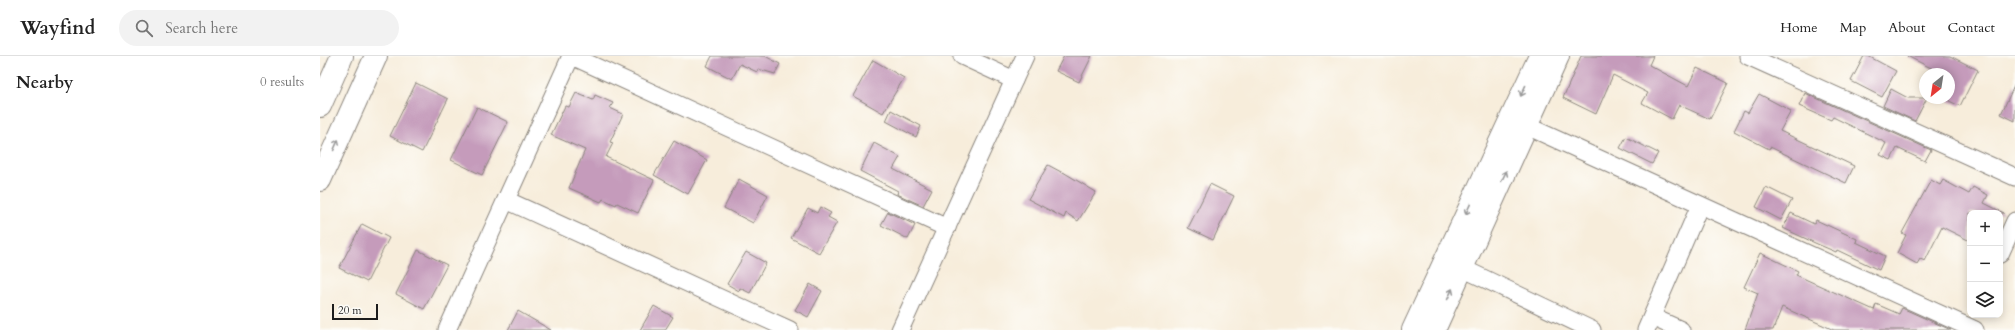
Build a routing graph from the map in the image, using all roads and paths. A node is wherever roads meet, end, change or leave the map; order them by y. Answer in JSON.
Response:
{"nodes":[{"id":1,"x":342,"y":56,"type":"edge"},
{"id":2,"x":376,"y":56,"type":"edge"},
{"id":3,"x":571,"y":56,"type":"edge"},
{"id":4,"x":962,"y":56,"type":"edge"},
{"id":5,"x":1025,"y":56,"type":"edge"},
{"id":6,"x":1540,"y":56,"type":"edge"},
{"id":7,"x":1558,"y":56,"type":"edge"},
{"id":8,"x":1748,"y":56,"type":"edge"},
{"id":9,"x":1014,"y":80,"type":"junction"},
{"id":10,"x":320,"y":106,"type":"edge"},
{"id":11,"x":1527,"y":126,"type":"junction"},
{"id":12,"x":2015,"y":177,"type":"edge"},
{"id":13,"x":320,"y":180,"type":"edge"},
{"id":14,"x":506,"y":200,"type":"junction"},
{"id":15,"x":1700,"y":205,"type":"junction"},
{"id":16,"x":2015,"y":221,"type":"edge"},
{"id":17,"x":946,"y":228,"type":"junction"},
{"id":18,"x":2003,"y":247,"type":"edge"},
{"id":19,"x":1462,"y":268,"type":"junction"},
{"id":20,"x":1649,"y":324,"type":"edge"},
{"id":21,"x":1971,"y":324,"type":"edge"},
{"id":22,"x":447,"y":330,"type":"edge"},
{"id":23,"x":790,"y":330,"type":"edge"},
{"id":24,"x":900,"y":330,"type":"edge"},
{"id":25,"x":1413,"y":330,"type":"edge"},
{"id":26,"x":1434,"y":330,"type":"edge"},
{"id":27,"x":1592,"y":330,"type":"edge"},
{"id":28,"x":1681,"y":330,"type":"edge"}],
"edges":[{"from":1,"to":10,"type":"main road"},
{"from":13,"to":2,"type":"main road","one_way":true},
{"from":3,"to":14,"type":"street"},
{"from":3,"to":17,"type":"street"},
{"from":4,"to":9,"type":"street"},
{"from":5,"to":9,"type":"street"},
{"from":6,"to":25,"type":"main road","one_way":true},
{"from":7,"to":11,"type":"main road"},
{"from":8,"to":12,"type":"street"},
{"from":9,"to":17,"type":"street"},
{"from":11,"to":15,"type":"street"},
{"from":19,"to":11,"type":"main road","one_way":true},
{"from":14,"to":22,"type":"street"},
{"from":14,"to":23,"type":"street"},
{"from":15,"to":20,"type":"street"},
{"from":15,"to":21,"type":"street"},
{"from":16,"to":18,"type":"street"},
{"from":17,"to":24,"type":"street"},
{"from":26,"to":19,"type":"main road","one_way":true},
{"from":19,"to":27,"type":"street"},
{"from":20,"to":28,"type":"street"}]}
